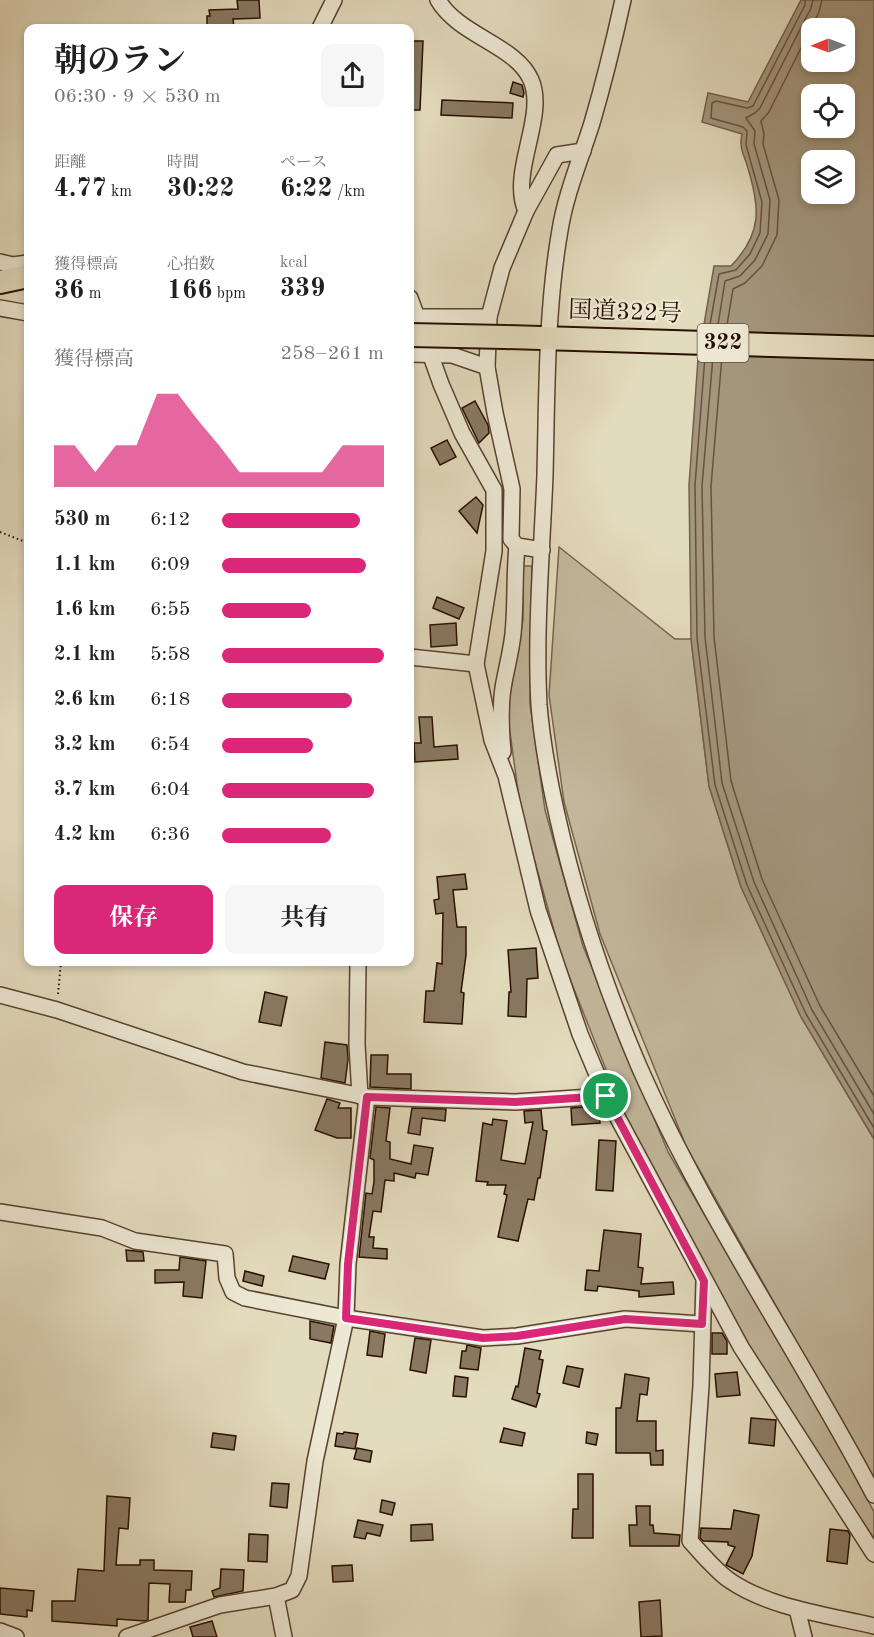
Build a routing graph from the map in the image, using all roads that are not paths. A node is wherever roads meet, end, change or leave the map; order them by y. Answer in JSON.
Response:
{"nodes":[{"id":1,"x":334,"y":0,"type":"edge"},
{"id":2,"x":438,"y":0,"type":"edge"},
{"id":3,"x":623,"y":0,"type":"edge"},
{"id":4,"x":322,"y":24,"type":"edge"},
{"id":5,"x":583,"y":152,"type":"junction"},
{"id":6,"x":526,"y":211,"type":"junction"},
{"id":7,"x":0,"y":262,"type":"edge"},
{"id":8,"x":24,"y":264,"type":"edge"},
{"id":9,"x":24,"y":277,"type":"edge"},
{"id":10,"x":0,"y":282,"type":"edge"},
{"id":11,"x":24,"y":285,"type":"edge"},
{"id":12,"x":0,"y":308,"type":"edge"},
{"id":13,"x":24,"y":312,"type":"edge"},
{"id":14,"x":489,"y":317,"type":"junction"},
{"id":15,"x":414,"y":323,"type":"edge"},
{"id":16,"x":414,"y":323,"type":"edge"},
{"id":17,"x":414,"y":326,"type":"edge"},
{"id":18,"x":549,"y":337,"type":"junction"},
{"id":19,"x":874,"y":348,"type":"edge"},
{"id":20,"x":431,"y":353,"type":"junction"},
{"id":21,"x":414,"y":354,"type":"edge"},
{"id":22,"x":487,"y":367,"type":"junction"},
{"id":23,"x":517,"y":546,"type":"junction"},
{"id":24,"x":542,"y":550,"type":"junction"},
{"id":25,"x":414,"y":657,"type":"edge"},
{"id":26,"x":476,"y":664,"type":"junction"},
{"id":27,"x":506,"y":776,"type":"junction"},
{"id":28,"x":358,"y":966,"type":"edge"},
{"id":29,"x":0,"y":995,"type":"edge"},
{"id":30,"x":363,"y":1096,"type":"junction"},
{"id":31,"x":606,"y":1096,"type":"junction"},
{"id":32,"x":0,"y":1212,"type":"edge"},
{"id":33,"x":704,"y":1281,"type":"junction"},
{"id":34,"x":346,"y":1318,"type":"junction"},
{"id":35,"x":702,"y":1324,"type":"junction"},
{"id":36,"x":874,"y":1496,"type":"edge"},
{"id":37,"x":874,"y":1554,"type":"edge"},
{"id":38,"x":276,"y":1596,"type":"junction"},
{"id":39,"x":797,"y":1609,"type":"junction"},
{"id":40,"x":874,"y":1626,"type":"edge"},
{"id":41,"x":0,"y":1631,"type":"edge"},
{"id":42,"x":16,"y":1637,"type":"edge"},
{"id":43,"x":127,"y":1637,"type":"edge"},
{"id":44,"x":284,"y":1637,"type":"edge"},
{"id":45,"x":804,"y":1637,"type":"edge"}],
"edges":[{"from":1,"to":4,"type":"street"},
{"from":2,"to":6,"type":"street"},
{"from":3,"to":5,"type":"street"},
{"from":5,"to":6,"type":"street"},
{"from":5,"to":18,"type":"street"},
{"from":6,"to":14,"type":"street"},
{"from":7,"to":8,"type":"street"},
{"from":9,"to":10,"type":"highway"},
{"from":10,"to":11,"type":"highway"},
{"from":12,"to":13,"type":"street"},
{"from":14,"to":16,"type":"street"},
{"from":14,"to":22,"type":"street"},
{"from":15,"to":18,"type":"highway","name":"国道322号","number":"322","bridge":true},
{"from":17,"to":20,"type":"street"},
{"from":18,"to":19,"type":"highway","name":"国道322号","number":"322"},
{"from":18,"to":24,"type":"street"},
{"from":20,"to":21,"type":"street"},
{"from":20,"to":22,"type":"street"},
{"from":20,"to":26,"type":"street"},
{"from":22,"to":23,"type":"street"},
{"from":23,"to":24,"type":"street"},
{"from":23,"to":27,"type":"street"},
{"from":24,"to":36,"type":"street"},
{"from":25,"to":26,"type":"street"},
{"from":26,"to":27,"type":"street"},
{"from":27,"to":31,"type":"street"},
{"from":28,"to":30,"type":"street"},
{"from":29,"to":30,"type":"street"},
{"from":30,"to":31,"type":"street"},
{"from":30,"to":34,"type":"street"},
{"from":31,"to":33,"type":"street"},
{"from":32,"to":34,"type":"street"},
{"from":33,"to":35,"type":"street"},
{"from":33,"to":37,"type":"street"},
{"from":34,"to":35,"type":"street"},
{"from":34,"to":38,"type":"street"},
{"from":35,"to":39,"type":"street"},
{"from":38,"to":43,"type":"street"},
{"from":38,"to":44,"type":"street"},
{"from":39,"to":40,"type":"street"},
{"from":39,"to":45,"type":"street"},
{"from":41,"to":42,"type":"street"}]}
